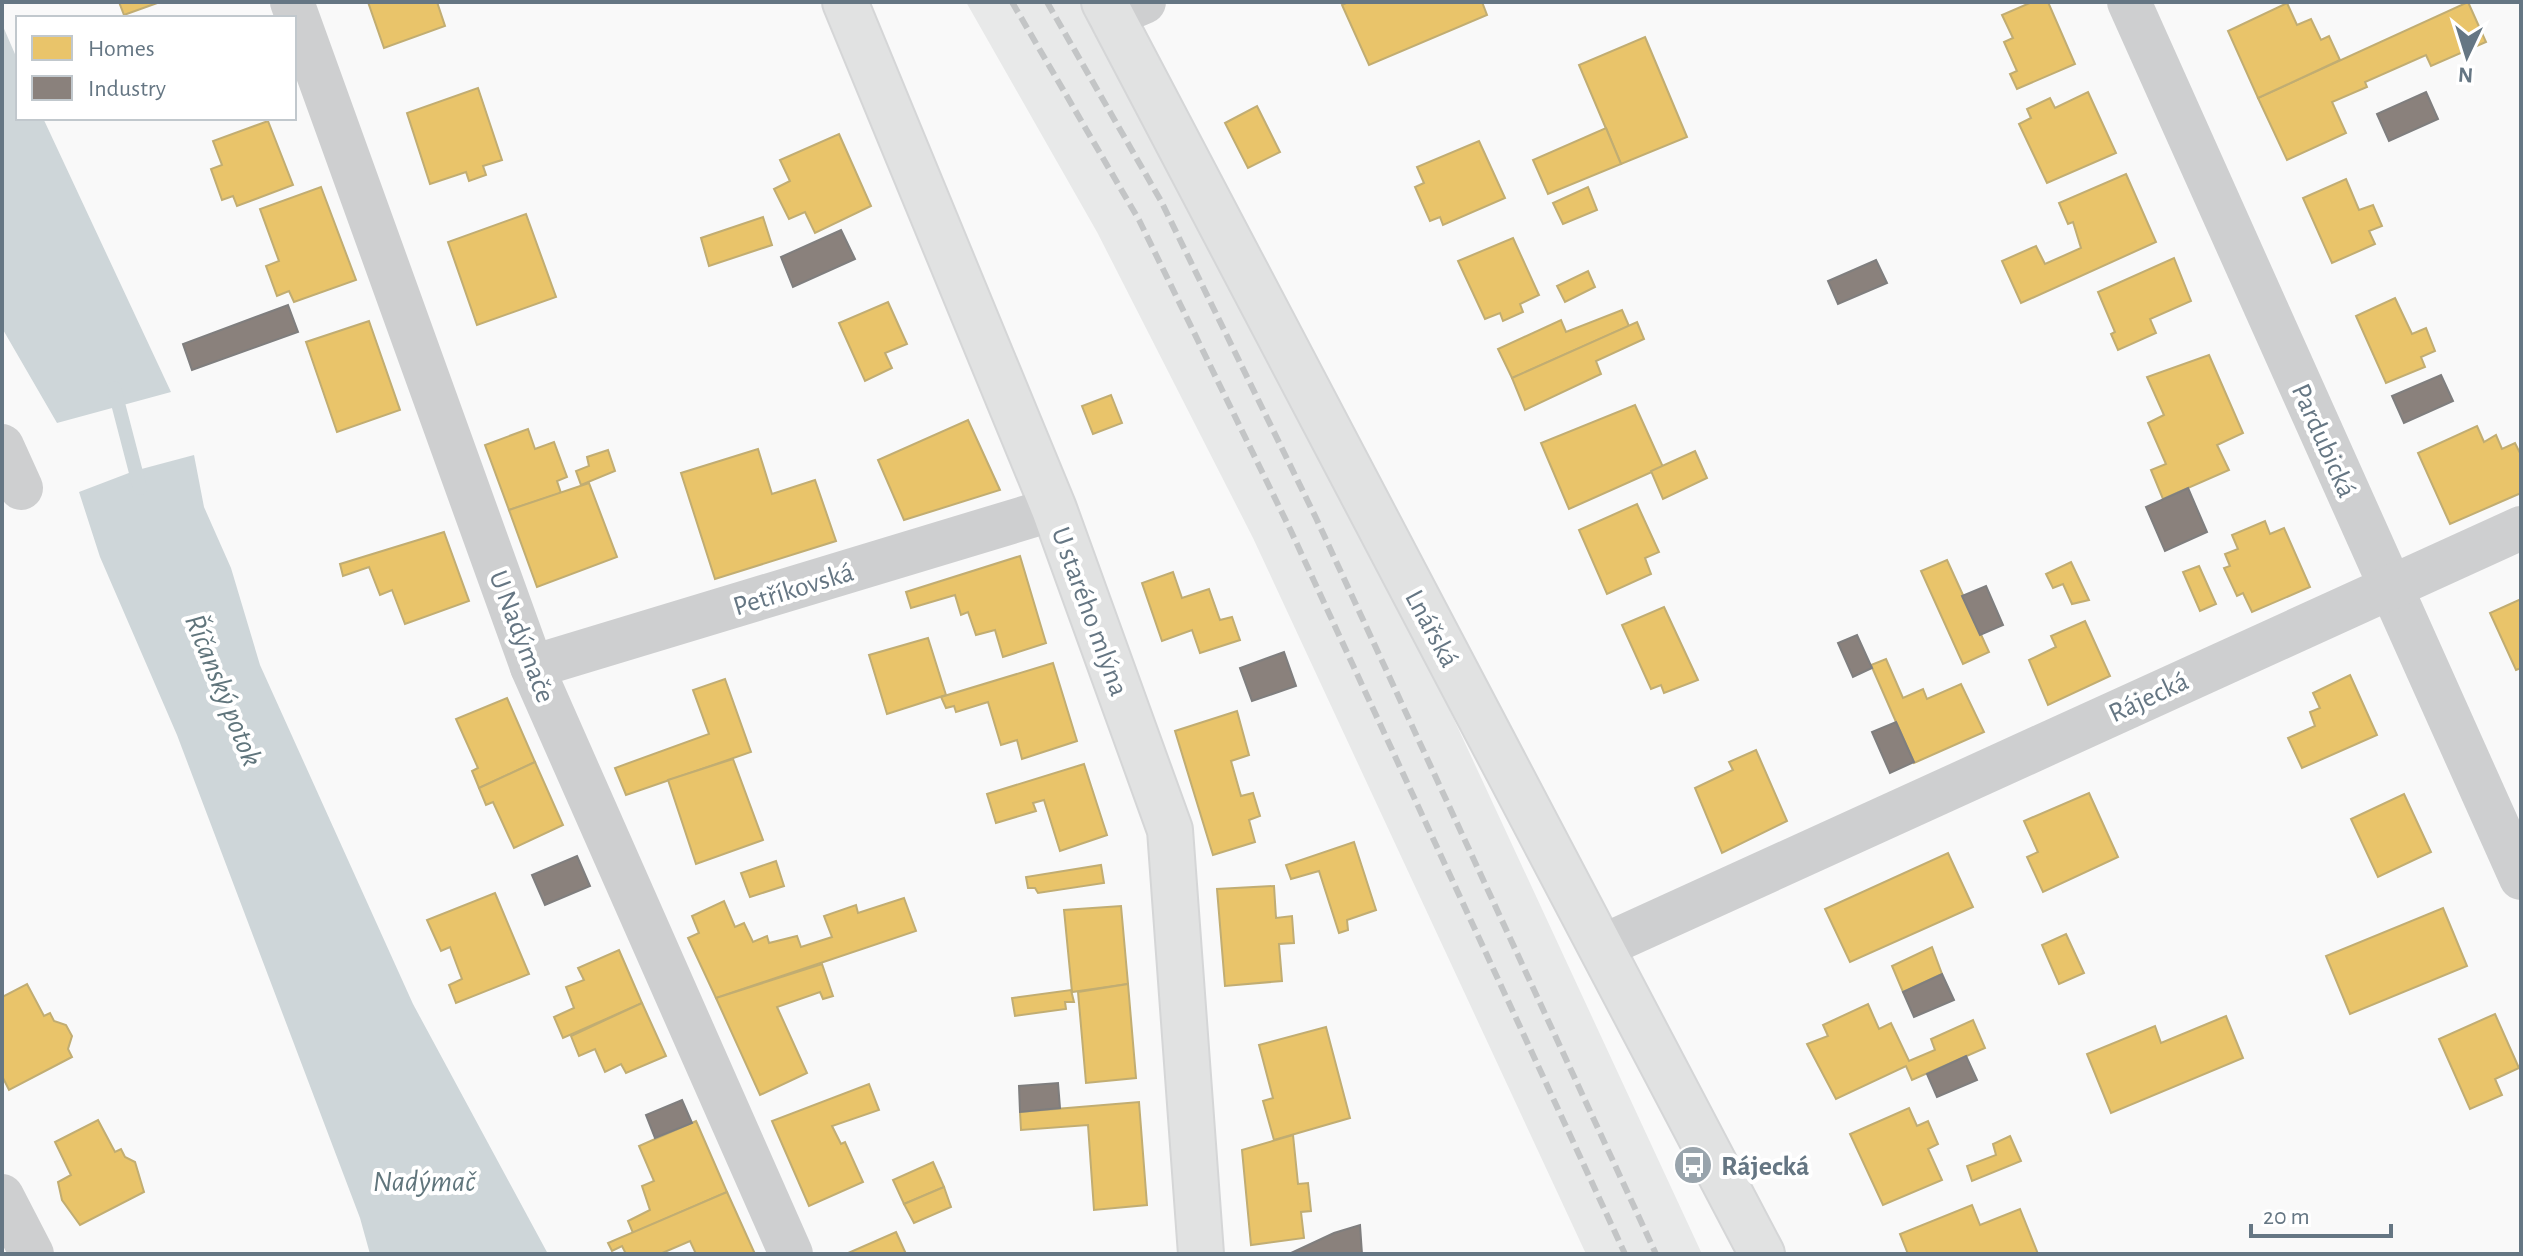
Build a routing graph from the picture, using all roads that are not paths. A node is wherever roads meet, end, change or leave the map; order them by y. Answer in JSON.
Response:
{"nodes":[{"id":1,"x":292,"y":2,"type":"edge"},
{"id":2,"x":845,"y":2,"type":"edge"},
{"id":3,"x":2129,"y":2,"type":"edge"},
{"id":4,"x":1120,"y":7,"type":"edge"},
{"id":5,"x":2,"y":446,"type":"edge"},
{"id":6,"x":21,"y":488,"type":"dead end"},
{"id":7,"x":1054,"y":509,"type":"junction"},
{"id":8,"x":2521,"y":528,"type":"edge"},
{"id":9,"x":2390,"y":585,"type":"junction"},
{"id":10,"x":532,"y":667,"type":"junction"},
{"id":11,"x":2521,"y":878,"type":"edge"},
{"id":12,"x":1601,"y":947,"type":"junction"},
{"id":13,"x":2,"y":1196,"type":"edge"},
{"id":14,"x":32,"y":1254,"type":"edge"},
{"id":15,"x":791,"y":1254,"type":"edge"},
{"id":16,"x":1201,"y":1254,"type":"edge"},
{"id":17,"x":1762,"y":1254,"type":"edge"}],
"edges":[{"from":1,"to":10,"type":"street","name":"U Nadýmače"},
{"from":2,"to":7,"type":"street","name":"U starého mlýna"},
{"from":3,"to":9,"type":"street","name":"Pardubická"},
{"from":4,"to":12,"type":"street","name":"Lnářská"},
{"from":5,"to":6,"type":"street"},
{"from":7,"to":10,"type":"street","name":"Petříkovská"},
{"from":7,"to":16,"type":"street","name":"U starého mlýna"},
{"from":8,"to":9,"type":"street","name":"Rájecká"},
{"from":9,"to":11,"type":"street","name":"Pardubická"},
{"from":9,"to":12,"type":"street","name":"Rájecká"},
{"from":10,"to":15,"type":"street","name":"U Nadýmače"},
{"from":12,"to":17,"type":"street","name":"Lnářská"},
{"from":13,"to":14,"type":"street"}]}
